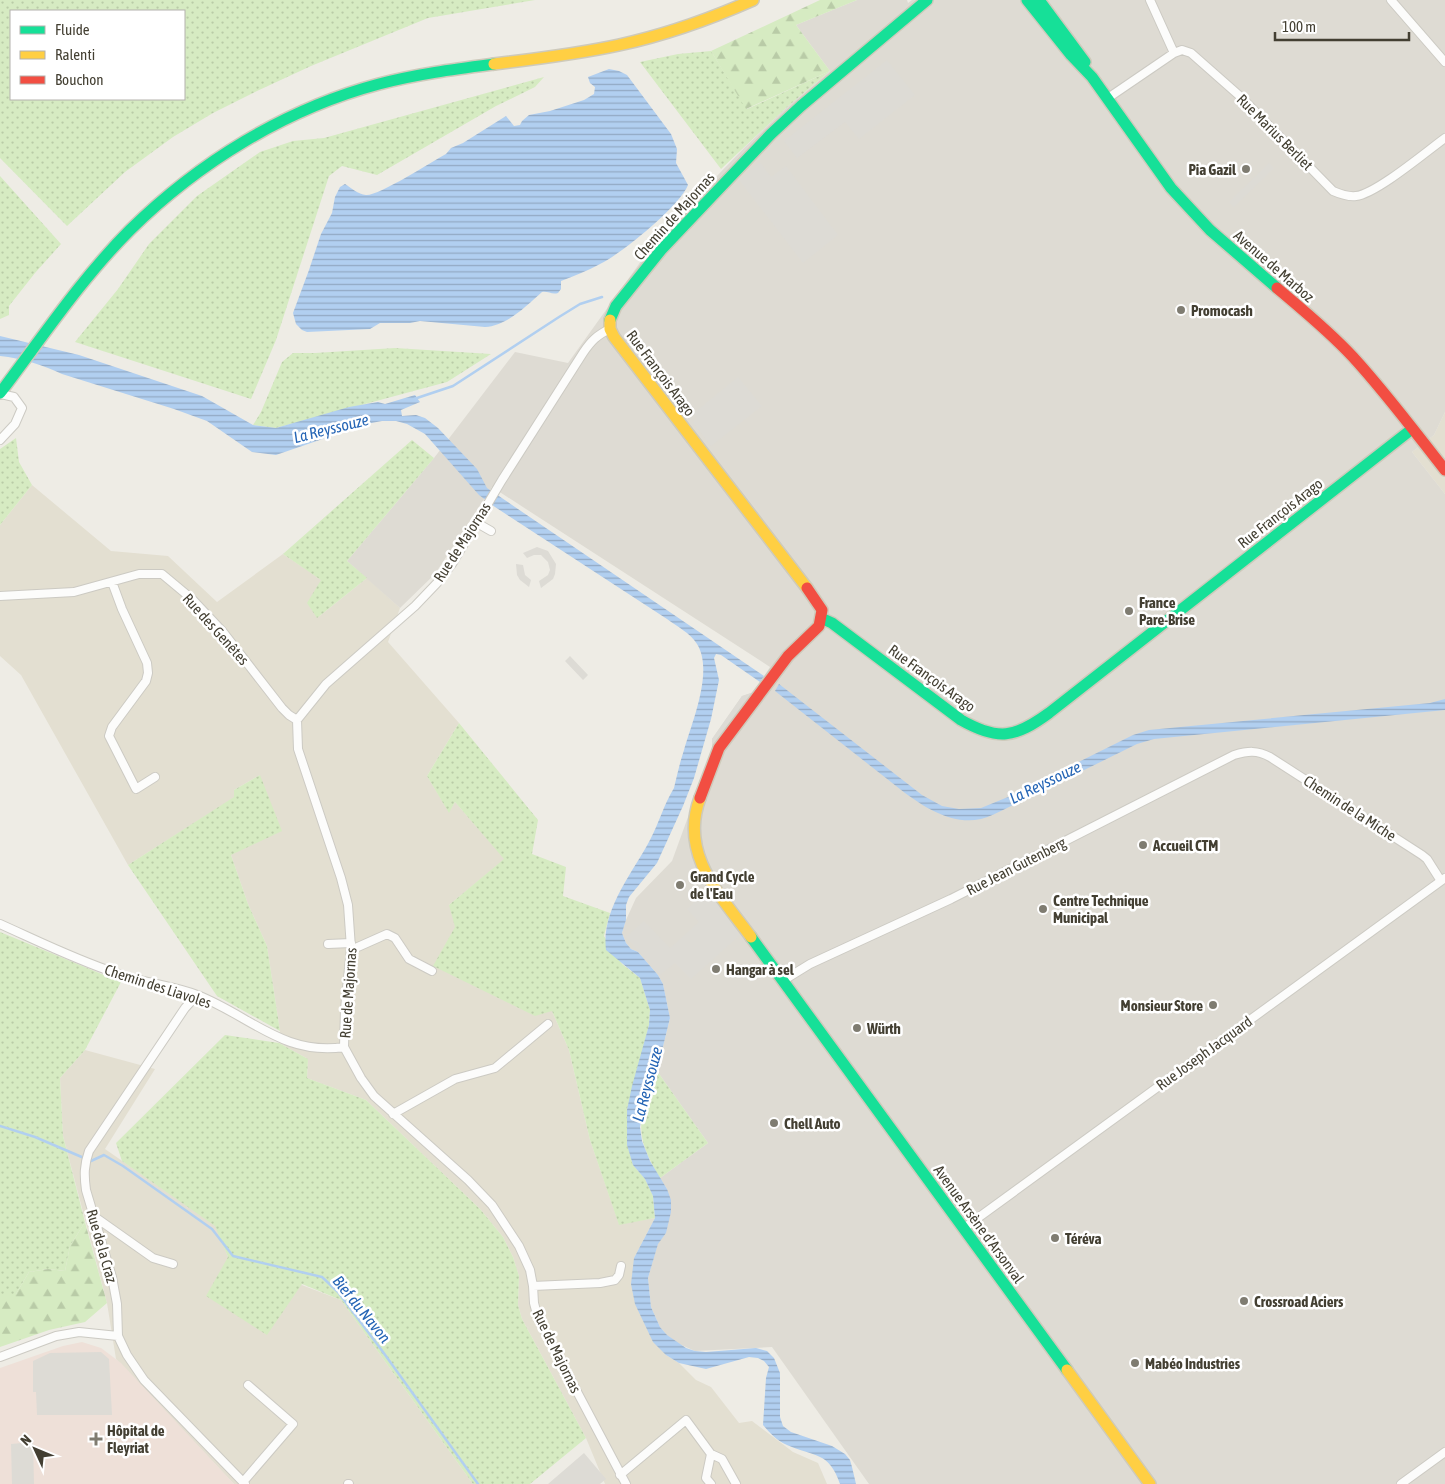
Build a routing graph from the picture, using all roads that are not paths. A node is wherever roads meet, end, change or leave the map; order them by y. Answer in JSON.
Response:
{"nodes":[{"id":1,"x":753,"y":0,"type":"edge"},
{"id":2,"x":927,"y":0,"type":"edge"},
{"id":3,"x":1027,"y":0,"type":"edge"},
{"id":4,"x":1039,"y":0,"type":"edge"},
{"id":5,"x":1150,"y":0,"type":"edge"},
{"id":6,"x":1391,"y":0,"type":"edge"},
{"id":7,"x":1174,"y":53,"type":"junction"},
{"id":8,"x":1445,"y":62,"type":"edge"},
{"id":9,"x":1092,"y":77,"type":"junction"},
{"id":10,"x":1108,"y":98,"type":"junction"},
{"id":11,"x":1445,"y":138,"type":"edge"},
{"id":12,"x":610,"y":329,"type":"junction"},
{"id":13,"x":0,"y":393,"type":"edge"},
{"id":14,"x":1412,"y":429,"type":"junction"},
{"id":15,"x":0,"y":440,"type":"edge"},
{"id":16,"x":1445,"y":470,"type":"edge"},
{"id":17,"x":477,"y":523,"type":"junction"},
{"id":18,"x":491,"y":531,"type":"dead end"},
{"id":19,"x":112,"y":582,"type":"junction"},
{"id":20,"x":0,"y":596,"type":"edge"},
{"id":21,"x":822,"y":618,"type":"junction"},
{"id":22,"x":297,"y":720,"type":"junction"},
{"id":23,"x":1248,"y":751,"type":"joint"},
{"id":24,"x":156,"y":777,"type":"dead end"},
{"id":25,"x":1443,"y":880,"type":"edge"},
{"id":26,"x":0,"y":924,"type":"edge"},
{"id":27,"x":328,"y":944,"type":"dead end"},
{"id":28,"x":351,"y":947,"type":"junction"},
{"id":29,"x":432,"y":970,"type":"dead end"},
{"id":30,"x":784,"y":980,"type":"junction"},
{"id":31,"x":197,"y":995,"type":"junction"},
{"id":32,"x":548,"y":1024,"type":"dead end"},
{"id":33,"x":344,"y":1047,"type":"junction"},
{"id":34,"x":393,"y":1114,"type":"junction"},
{"id":35,"x":95,"y":1217,"type":"junction"},
{"id":36,"x":964,"y":1228,"type":"junction"},
{"id":37,"x":173,"y":1264,"type":"dead end"},
{"id":38,"x":621,"y":1266,"type":"dead end"},
{"id":39,"x":533,"y":1286,"type":"junction"},
{"id":40,"x":118,"y":1336,"type":"junction"},
{"id":41,"x":0,"y":1357,"type":"edge"},
{"id":42,"x":248,"y":1386,"type":"dead end"},
{"id":43,"x":1445,"y":1452,"type":"edge"},
{"id":44,"x":711,"y":1454,"type":"junction"},
{"id":45,"x":620,"y":1475,"type":"junction"},
{"id":46,"x":244,"y":1483,"type":"edge"},
{"id":47,"x":626,"y":1484,"type":"edge"},
{"id":48,"x":710,"y":1484,"type":"edge"},
{"id":49,"x":736,"y":1484,"type":"edge"},
{"id":50,"x":1150,"y":1484,"type":"edge"},
{"id":51,"x":1401,"y":1484,"type":"edge"}],
"edges":[{"from":1,"to":13,"type":"street"},
{"from":2,"to":12,"type":"street","name":"Chemin de Majornas"},
{"from":3,"to":9,"type":"street","name":"Avenue de Marboz"},
{"from":4,"to":9,"type":"street","name":"Avenue de Marboz"},
{"from":5,"to":7,"type":"street"},
{"from":6,"to":8,"type":"street"},
{"from":7,"to":10,"type":"street"},
{"from":7,"to":11,"type":"street","name":"Rue Marius Berliet"},
{"from":9,"to":10,"type":"street","name":"Avenue de Marboz"},
{"from":10,"to":14,"type":"street","name":"Avenue de Marboz"},
{"from":12,"to":17,"type":"street","name":"Rue de Majornas"},
{"from":12,"to":21,"type":"street","name":"Rue François Arago"},
{"from":13,"to":15,"type":"street"},
{"from":14,"to":16,"type":"street","name":"Avenue de Marboz"},
{"from":14,"to":21,"type":"street","name":"Rue François Arago"},
{"from":17,"to":18,"type":"street"},
{"from":17,"to":22,"type":"street","name":"Rue de Majornas"},
{"from":19,"to":20,"type":"street","name":"Rue des Genêtes"},
{"from":19,"to":22,"type":"street","name":"Rue des Genêtes"},
{"from":19,"to":24,"type":"street"},
{"from":21,"to":30,"type":"street","name":"Avenue Arsène d'Arsonval"},
{"from":22,"to":28,"type":"street","name":"Rue de Majornas"},
{"from":23,"to":25,"type":"street","name":"Chemin de la Miche"},
{"from":23,"to":30,"type":"street","name":"Rue Jean Gutenberg"},
{"from":25,"to":36,"type":"street","name":"Rue Joseph Jacquard"},
{"from":26,"to":31,"type":"street","name":"Chemin des Liavoles"},
{"from":27,"to":28,"type":"street"},
{"from":28,"to":29,"type":"street"},
{"from":28,"to":33,"type":"street","name":"Rue de Majornas"},
{"from":30,"to":36,"type":"street","name":"Avenue Arsène d'Arsonval"},
{"from":31,"to":33,"type":"street","name":"Chemin des Liavoles"},
{"from":31,"to":35,"type":"street","name":"Rue de la Craz"},
{"from":32,"to":34,"type":"street"},
{"from":33,"to":34,"type":"street","name":"Rue de Majornas"},
{"from":34,"to":39,"type":"street","name":"Rue de Majornas"},
{"from":35,"to":37,"type":"street"},
{"from":35,"to":40,"type":"street","name":"Rue de la Craz"},
{"from":36,"to":50,"type":"street","name":"Avenue Arsène d'Arsonval"},
{"from":38,"to":39,"type":"street"},
{"from":39,"to":45,"type":"street","name":"Rue de Majornas"},
{"from":40,"to":41,"type":"street"},
{"from":40,"to":46,"type":"street","name":"Rue de la Craz"},
{"from":42,"to":46,"type":"street"},
{"from":43,"to":51,"type":"street"},
{"from":44,"to":45,"type":"street"},
{"from":44,"to":48,"type":"street"},
{"from":44,"to":49,"type":"street"},
{"from":45,"to":47,"type":"street","name":"Rue de Majornas"}]}
